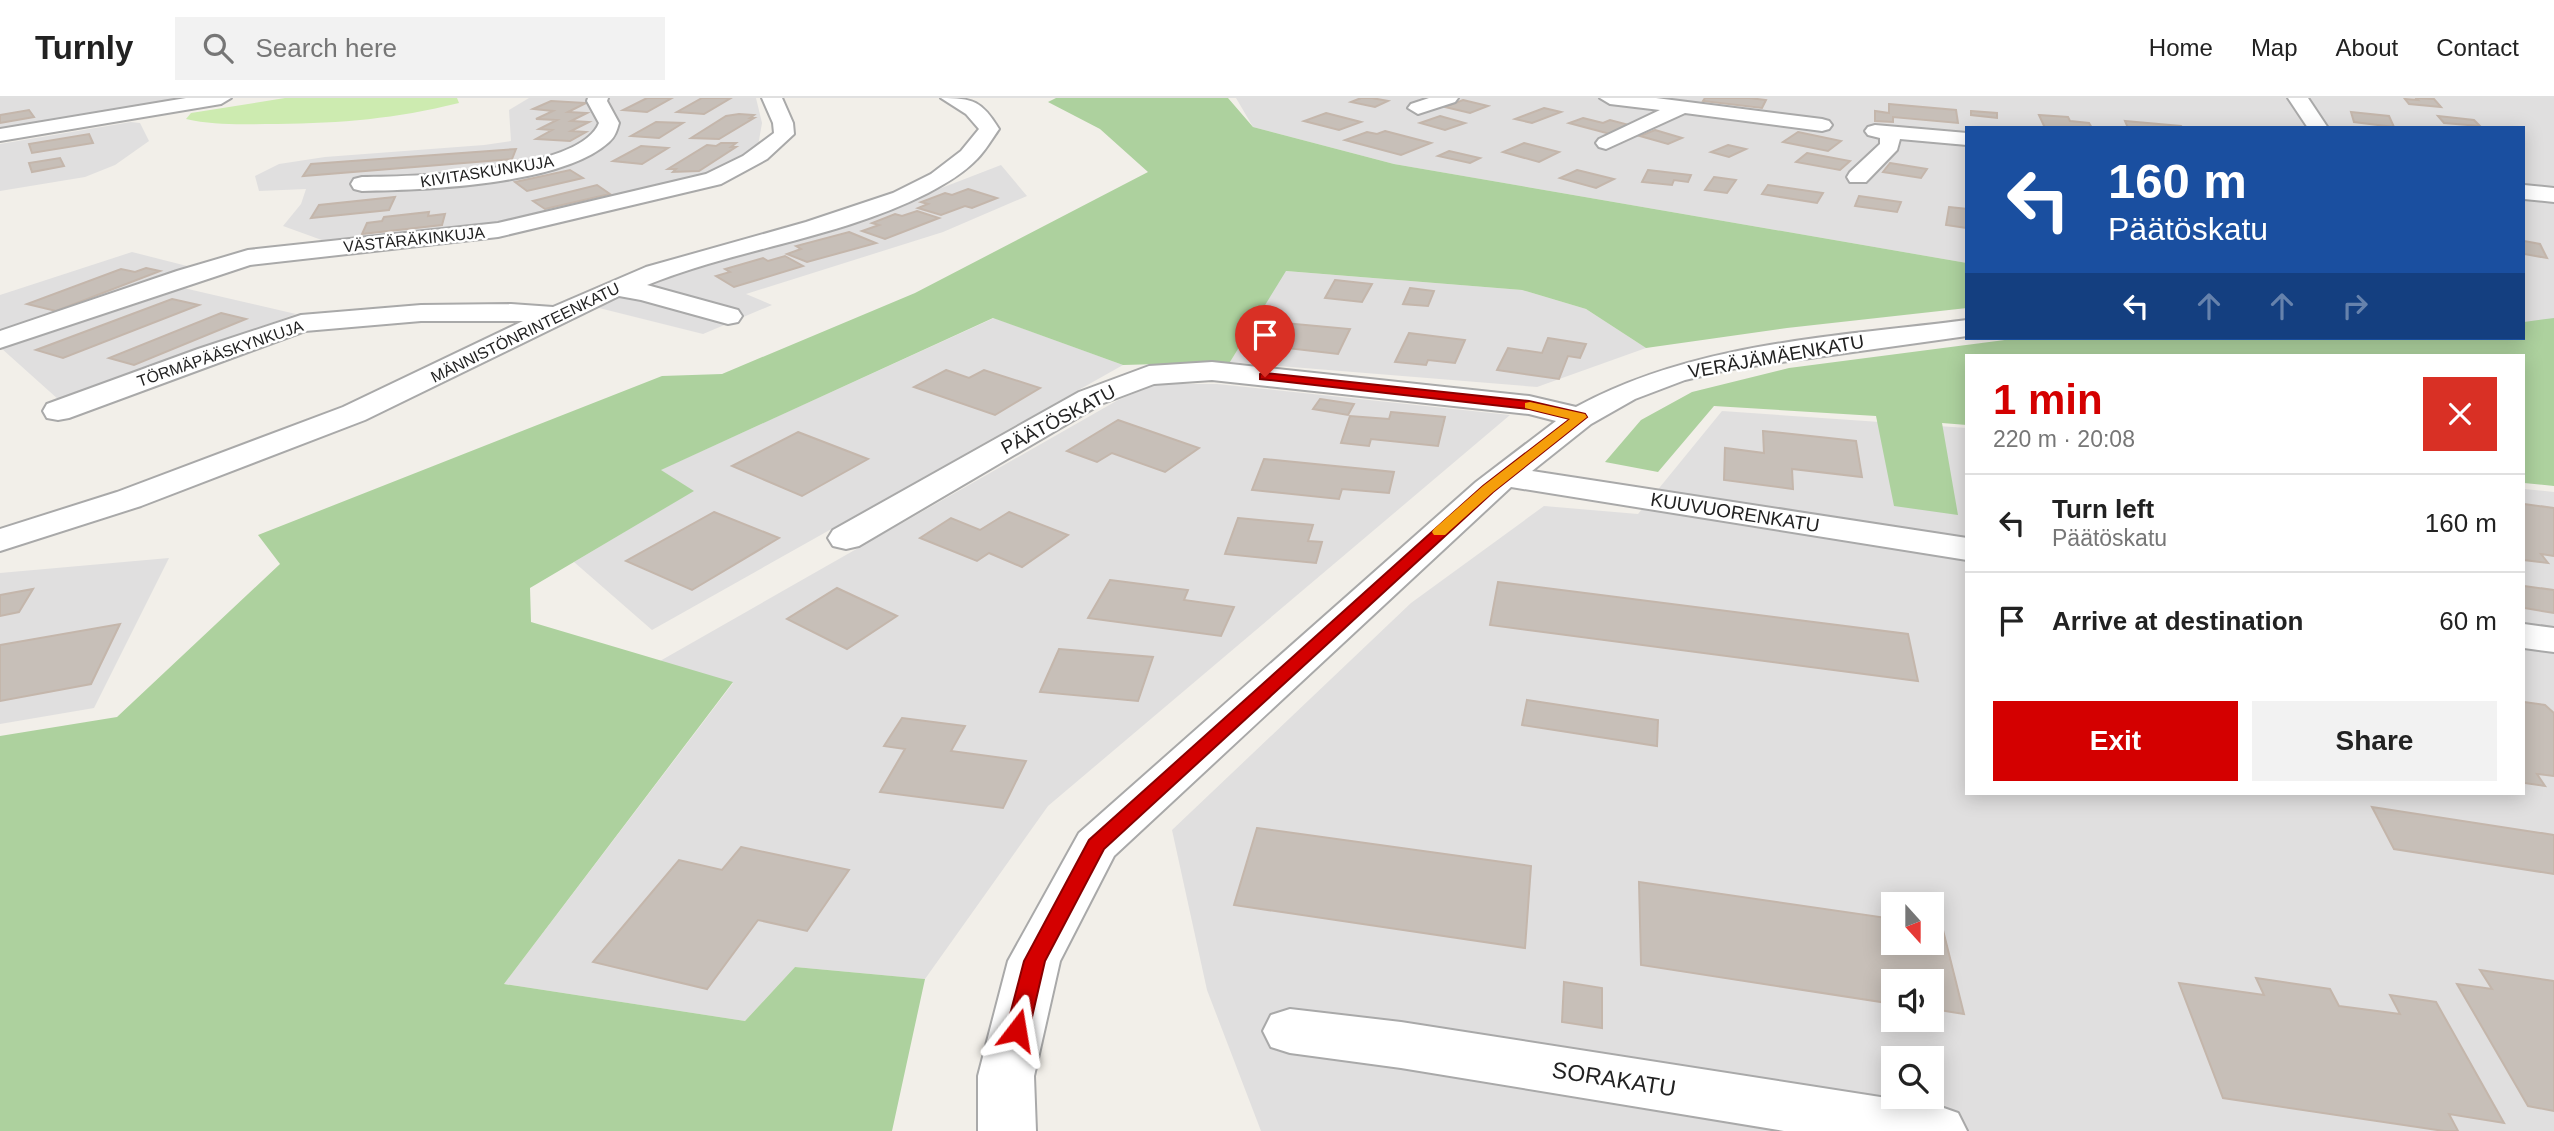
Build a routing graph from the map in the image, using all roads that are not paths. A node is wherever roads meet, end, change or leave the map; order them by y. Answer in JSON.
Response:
{"nodes":[{"id":1,"x":221,"y":98,"type":"edge"},
{"id":2,"x":598,"y":98,"type":"edge"},
{"id":3,"x":772,"y":98,"type":"edge"},
{"id":4,"x":951,"y":98,"type":"edge"},
{"id":5,"x":1448,"y":98,"type":"edge"},
{"id":6,"x":1610,"y":98,"type":"edge"},
{"id":7,"x":2298,"y":98,"type":"edge"},
{"id":8,"x":1418,"y":108,"type":"dead end"},
{"id":9,"x":1678,"y":109,"type":"junction"},
{"id":10,"x":1822,"y":125,"type":"dead end"},
{"id":11,"x":2317,"y":126,"type":"edge"},
{"id":12,"x":0,"y":135,"type":"edge"},
{"id":13,"x":1965,"y":139,"type":"edge"},
{"id":14,"x":1606,"y":144,"type":"dead end"},
{"id":15,"x":1858,"y":177,"type":"dead end"},
{"id":16,"x":362,"y":184,"type":"dead end"},
{"id":17,"x":2525,"y":192,"type":"edge"},
{"id":18,"x":2554,"y":195,"type":"edge"},
{"id":19,"x":614,"y":287,"type":"junction"},
{"id":20,"x":554,"y":315,"type":"junction"},
{"id":21,"x":728,"y":316,"type":"dead end"},
{"id":22,"x":1965,"y":328,"type":"edge"},
{"id":23,"x":0,"y":340,"type":"edge"},
{"id":24,"x":58,"y":411,"type":"dead end"},
{"id":25,"x":1580,"y":417,"type":"junction"},
{"id":26,"x":1503,"y":476,"type":"junction"},
{"id":27,"x":846,"y":538,"type":"dead end"},
{"id":28,"x":0,"y":540,"type":"edge"},
{"id":29,"x":1965,"y":549,"type":"edge"},
{"id":30,"x":2525,"y":636,"type":"edge"},
{"id":31,"x":2554,"y":640,"type":"edge"},
{"id":32,"x":1290,"y":1031,"type":"dead end"},
{"id":33,"x":1007,"y":1131,"type":"edge"},
{"id":34,"x":1938,"y":1131,"type":"edge"}],
"edges":[{"from":1,"to":12,"type":"street"},
{"from":2,"to":16,"type":"street","name":"KIVITASKUNKUJA"},
{"from":3,"to":23,"type":"street","name":"VÄSTÄRÄKINKUJA"},
{"from":4,"to":19,"type":"street","name":"MÄNNISTÖNRINTEENKATU"},
{"from":5,"to":8,"type":"street"},
{"from":6,"to":9,"type":"street"},
{"from":7,"to":11,"type":"street"},
{"from":9,"to":10,"type":"street"},
{"from":9,"to":14,"type":"street"},
{"from":13,"to":15,"type":"street"},
{"from":17,"to":18,"type":"street"},
{"from":19,"to":20,"type":"street","name":"MÄNNISTÖNRINTEENKATU"},
{"from":19,"to":21,"type":"street"},
{"from":20,"to":24,"type":"street","name":"TÖRMÄPÄÄSKYNKUJA"},
{"from":20,"to":28,"type":"street","name":"MÄNNISTÖNRINTEENKATU"},
{"from":22,"to":25,"type":"street","name":"VERÄJÄMÄENKATU"},
{"from":25,"to":26,"type":"street","name":"VERÄJÄMÄENKATU"},
{"from":25,"to":27,"type":"street","name":"PÄÄTÖSKATU"},
{"from":26,"to":29,"type":"street","name":"KUUVUORENKATU"},
{"from":26,"to":33,"type":"street","name":"VERÄJÄMÄENKATU"},
{"from":30,"to":31,"type":"street"},
{"from":32,"to":34,"type":"street","name":"SORAKATU"}]}
